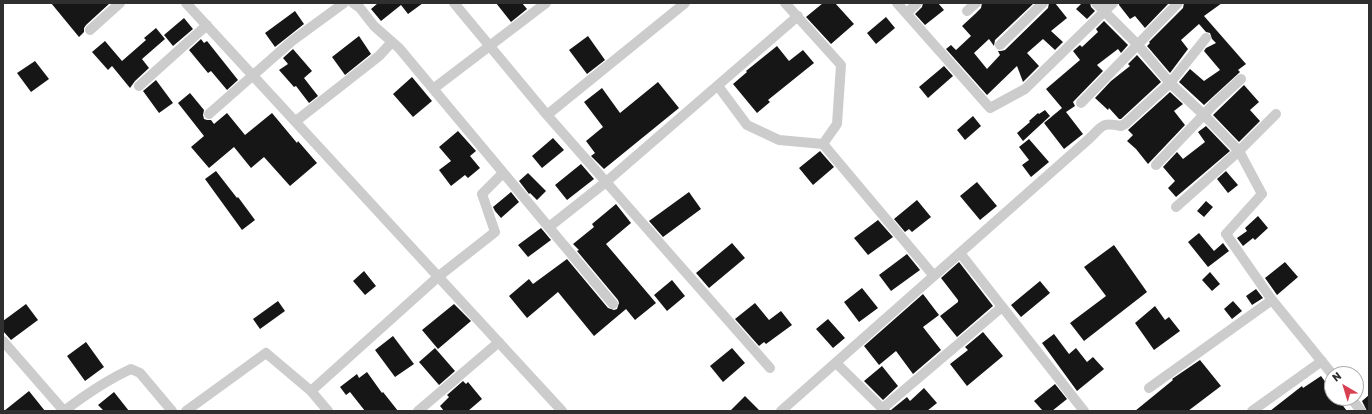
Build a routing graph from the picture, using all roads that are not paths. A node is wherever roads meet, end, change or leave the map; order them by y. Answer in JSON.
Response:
{"nodes":[{"id":1,"x":120,"y":3,"type":"edge"},
{"id":2,"x":186,"y":3,"type":"edge"},
{"id":3,"x":344,"y":3,"type":"edge"},
{"id":4,"x":353,"y":3,"type":"edge"},
{"id":5,"x":454,"y":3,"type":"edge"},
{"id":6,"x":546,"y":3,"type":"edge"},
{"id":7,"x":685,"y":3,"type":"edge"},
{"id":8,"x":785,"y":3,"type":"edge"},
{"id":9,"x":897,"y":3,"type":"edge"},
{"id":10,"x":917,"y":3,"type":"edge"},
{"id":11,"x":976,"y":3,"type":"edge"},
{"id":12,"x":1043,"y":3,"type":"edge"},
{"id":13,"x":1096,"y":3,"type":"edge"},
{"id":14,"x":1113,"y":3,"type":"edge"},
{"id":15,"x":1178,"y":3,"type":"edge"},
{"id":16,"x":967,"y":11,"type":"dead end"},
{"id":17,"x":1104,"y":12,"type":"junction"},
{"id":18,"x":907,"y":13,"type":"junction"},
{"id":19,"x":798,"y":16,"type":"junction"},
{"id":20,"x":207,"y":25,"type":"junction"},
{"id":21,"x":90,"y":30,"type":"dead end"},
{"id":22,"x":1206,"y":38,"type":"dead end"},
{"id":23,"x":392,"y":42,"type":"junction"},
{"id":24,"x":1137,"y":44,"type":"junction"},
{"id":25,"x":491,"y":46,"type":"junction"},
{"id":26,"x":1000,"y":46,"type":"dead end"},
{"id":27,"x":253,"y":74,"type":"junction"},
{"id":28,"x":1241,"y":79,"type":"dead end"},
{"id":29,"x":1170,"y":83,"type":"junction"},
{"id":30,"x":139,"y":86,"type":"dead end"},
{"id":31,"x":718,"y":86,"type":"junction"},
{"id":32,"x":433,"y":89,"type":"junction"},
{"id":33,"x":1081,"y":103,"type":"dead end"},
{"id":34,"x":209,"y":114,"type":"dead end"},
{"id":35,"x":1276,"y":114,"type":"dead end"},
{"id":36,"x":547,"y":115,"type":"junction"},
{"id":37,"x":1204,"y":115,"type":"junction"},
{"id":38,"x":296,"y":121,"type":"junction"},
{"id":39,"x":823,"y":144,"type":"junction"},
{"id":40,"x":1238,"y":151,"type":"junction"},
{"id":41,"x":1156,"y":165,"type":"dead end"},
{"id":42,"x":503,"y":173,"type":"junction"},
{"id":43,"x":606,"y":182,"type":"junction"},
{"id":44,"x":1176,"y":207,"type":"dead end"},
{"id":45,"x":549,"y":227,"type":"junction"},
{"id":46,"x":960,"y":253,"type":"junction"},
{"id":47,"x":439,"y":276,"type":"junction"},
{"id":48,"x":934,"y":276,"type":"junction"},
{"id":49,"x":1272,"y":300,"type":"junction"},
{"id":50,"x":613,"y":304,"type":"dead end"},
{"id":51,"x":1002,"y":307,"type":"junction"},
{"id":52,"x":499,"y":342,"type":"junction"},
{"id":53,"x":3,"y":343,"type":"edge"},
{"id":54,"x":1322,"y":361,"type":"junction"},
{"id":55,"x":836,"y":363,"type":"junction"},
{"id":56,"x":1326,"y":366,"type":"edge"},
{"id":57,"x":770,"y":368,"type":"dead end"},
{"id":58,"x":1149,"y":388,"type":"dead end"},
{"id":59,"x":311,"y":391,"type":"junction"},
{"id":60,"x":427,"y":403,"type":"junction"},
{"id":61,"x":884,"y":410,"type":"edge"},
{"id":62,"x":64,"y":411,"type":"edge"},
{"id":63,"x":172,"y":411,"type":"edge"},
{"id":64,"x":186,"y":411,"type":"edge"},
{"id":65,"x":328,"y":411,"type":"edge"},
{"id":66,"x":418,"y":411,"type":"edge"},
{"id":67,"x":434,"y":411,"type":"edge"},
{"id":68,"x":562,"y":411,"type":"edge"},
{"id":69,"x":781,"y":411,"type":"edge"},
{"id":70,"x":1084,"y":411,"type":"edge"},
{"id":71,"x":1252,"y":411,"type":"edge"}],
"edges":[{"from":1,"to":21,"type":"street"},
{"from":2,"to":20,"type":"street"},
{"from":3,"to":27,"type":"street"},
{"from":4,"to":23,"type":"street"},
{"from":5,"to":25,"type":"street"},
{"from":6,"to":25,"type":"street"},
{"from":7,"to":36,"type":"street"},
{"from":8,"to":19,"type":"street"},
{"from":9,"to":18,"type":"street"},
{"from":10,"to":18,"type":"street"},
{"from":11,"to":16,"type":"street"},
{"from":12,"to":26,"type":"street"},
{"from":13,"to":17,"type":"street"},
{"from":14,"to":17,"type":"street"},
{"from":15,"to":24,"type":"street"},
{"from":17,"to":18,"type":"street"},
{"from":17,"to":24,"type":"street"},
{"from":19,"to":31,"type":"street"},
{"from":19,"to":39,"type":"street"},
{"from":20,"to":27,"type":"street"},
{"from":20,"to":30,"type":"street"},
{"from":22,"to":29,"type":"street"},
{"from":23,"to":32,"type":"street"},
{"from":23,"to":38,"type":"street"},
{"from":24,"to":29,"type":"street"},
{"from":24,"to":33,"type":"street"},
{"from":25,"to":32,"type":"street"},
{"from":25,"to":36,"type":"street"},
{"from":27,"to":34,"type":"street"},
{"from":27,"to":38,"type":"street"},
{"from":28,"to":37,"type":"street"},
{"from":29,"to":37,"type":"street"},
{"from":29,"to":46,"type":"street"},
{"from":31,"to":39,"type":"street"},
{"from":31,"to":43,"type":"street"},
{"from":32,"to":42,"type":"street"},
{"from":35,"to":40,"type":"street"},
{"from":36,"to":43,"type":"street"},
{"from":37,"to":40,"type":"street"},
{"from":37,"to":41,"type":"street"},
{"from":38,"to":47,"type":"street"},
{"from":39,"to":48,"type":"street"},
{"from":40,"to":44,"type":"street"},
{"from":40,"to":49,"type":"street"},
{"from":42,"to":45,"type":"street"},
{"from":42,"to":47,"type":"street"},
{"from":43,"to":45,"type":"street"},
{"from":43,"to":57,"type":"street"},
{"from":45,"to":50,"type":"street"},
{"from":46,"to":48,"type":"street"},
{"from":46,"to":51,"type":"street"},
{"from":47,"to":52,"type":"street"},
{"from":47,"to":59,"type":"street"},
{"from":48,"to":55,"type":"street"},
{"from":49,"to":54,"type":"street"},
{"from":49,"to":58,"type":"street"},
{"from":51,"to":61,"type":"street"},
{"from":51,"to":70,"type":"street"},
{"from":52,"to":60,"type":"street"},
{"from":52,"to":68,"type":"street"},
{"from":53,"to":62,"type":"street"},
{"from":54,"to":56,"type":"street"},
{"from":54,"to":71,"type":"street"},
{"from":55,"to":61,"type":"street"},
{"from":55,"to":69,"type":"street"},
{"from":59,"to":64,"type":"street"},
{"from":59,"to":65,"type":"street"},
{"from":60,"to":66,"type":"street"},
{"from":60,"to":67,"type":"street"},
{"from":62,"to":63,"type":"street"}]}
